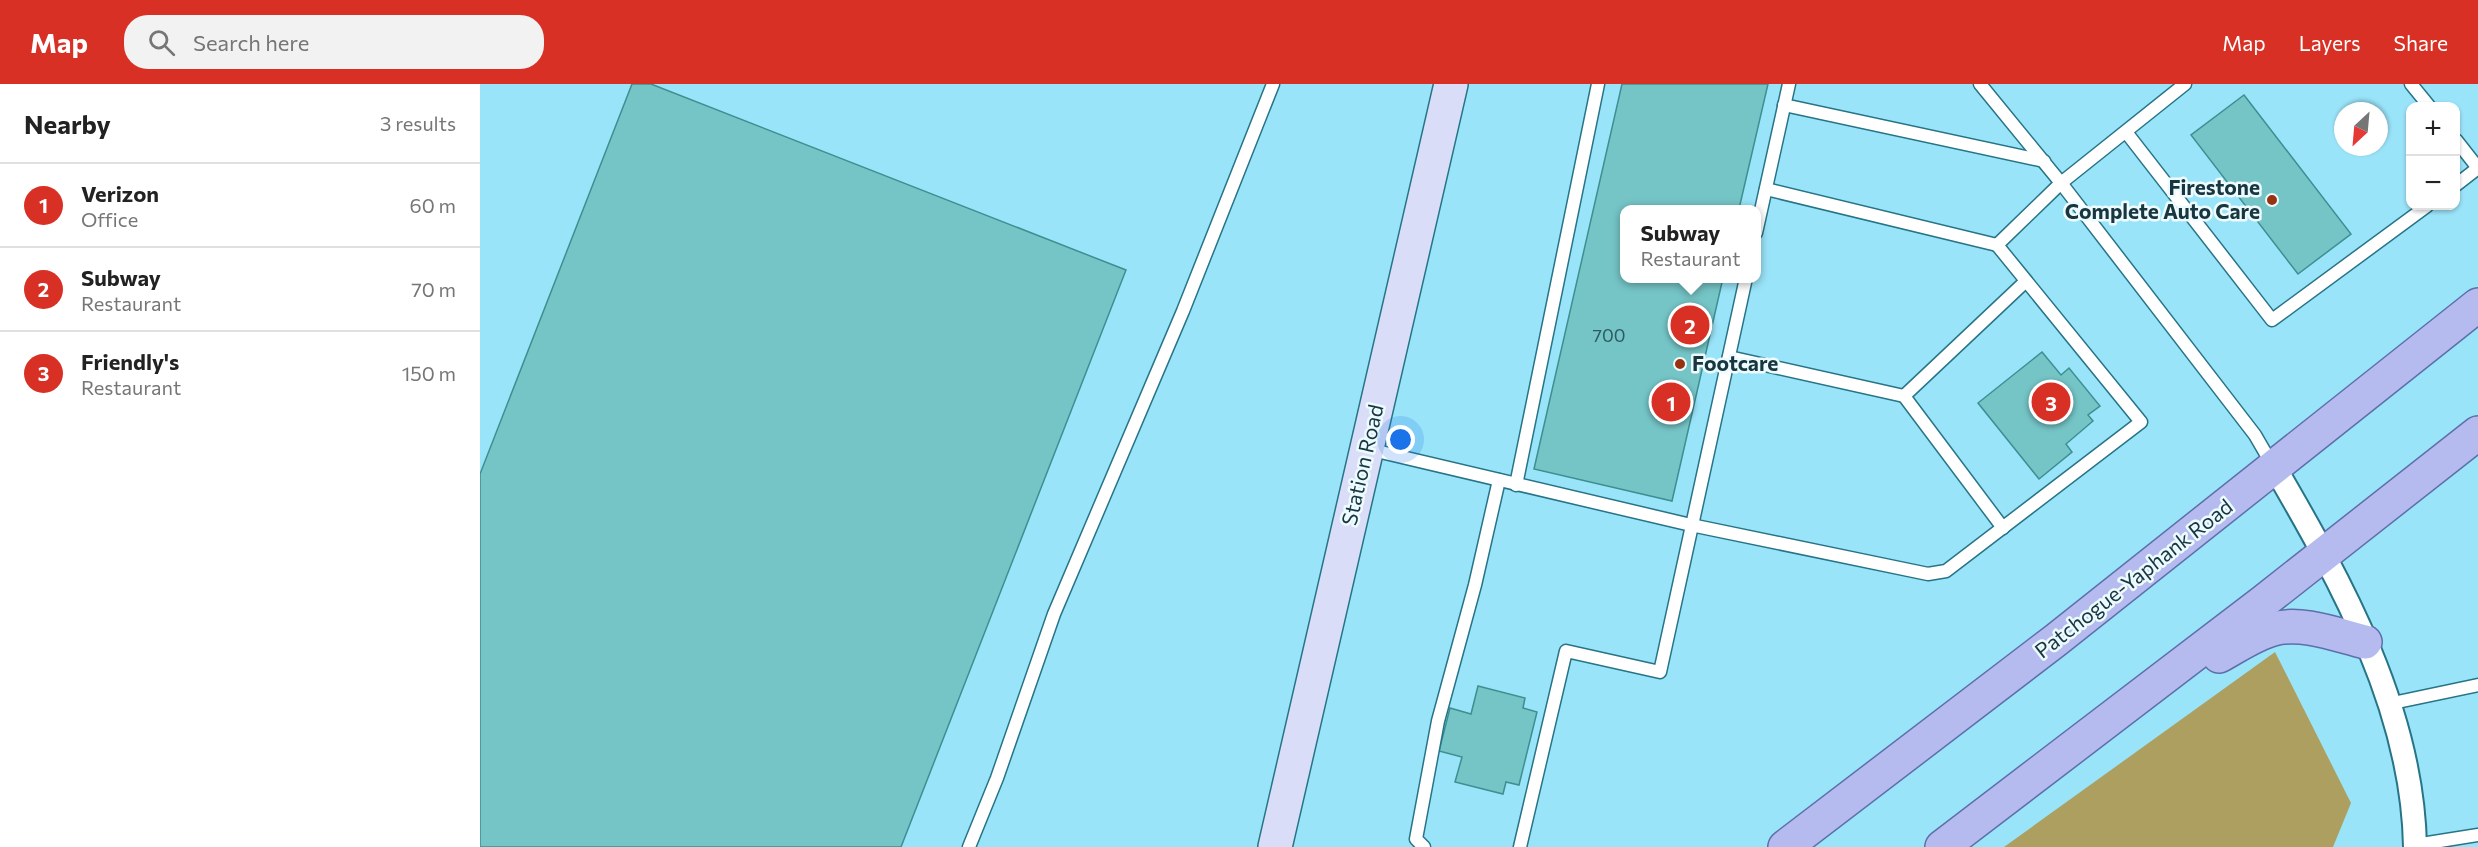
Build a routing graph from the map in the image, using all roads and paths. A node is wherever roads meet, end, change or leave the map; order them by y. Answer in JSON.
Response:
{"nodes":[{"id":1,"x":1273,"y":84,"type":"edge"},
{"id":2,"x":1451,"y":84,"type":"edge"},
{"id":3,"x":1598,"y":84,"type":"edge"},
{"id":4,"x":1789,"y":84,"type":"edge"},
{"id":5,"x":1980,"y":84,"type":"edge"},
{"id":6,"x":2185,"y":84,"type":"edge"},
{"id":7,"x":2411,"y":84,"type":"edge"},
{"id":8,"x":2426,"y":102,"type":"edge"},
{"id":9,"x":1784,"y":105,"type":"junction"},
{"id":10,"x":2126,"y":132,"type":"junction"},
{"id":11,"x":2460,"y":145,"type":"edge"},
{"id":12,"x":2044,"y":161,"type":"junction"},
{"id":13,"x":2478,"y":168,"type":"edge"},
{"id":14,"x":2460,"y":182,"type":"edge"},
{"id":15,"x":2061,"y":183,"type":"junction"},
{"id":16,"x":1766,"y":189,"type":"junction"},
{"id":17,"x":2422,"y":210,"type":"edge"},
{"id":18,"x":1761,"y":211,"type":"edge"},
{"id":19,"x":1997,"y":245,"type":"junction"},
{"id":20,"x":2026,"y":280,"type":"junction"},
{"id":21,"x":1745,"y":283,"type":"edge"},
{"id":22,"x":2478,"y":305,"type":"edge"},
{"id":23,"x":1729,"y":357,"type":"junction"},
{"id":24,"x":1904,"y":396,"type":"junction"},
{"id":25,"x":2478,"y":433,"type":"edge"},
{"id":26,"x":1367,"y":449,"type":"junction"},
{"id":27,"x":2275,"y":468,"type":"junction"},
{"id":28,"x":1499,"y":480,"type":"junction"},
{"id":29,"x":1516,"y":485,"type":"junction"},
{"id":30,"x":1691,"y":525,"type":"junction"},
{"id":31,"x":2003,"y":528,"type":"junction"},
{"id":32,"x":2325,"y":553,"type":"junction"},
{"id":33,"x":2365,"y":642,"type":"junction"},
{"id":34,"x":2478,"y":685,"type":"edge"},
{"id":35,"x":2388,"y":704,"type":"junction"},
{"id":36,"x":2120,"y":711,"type":"junction"},
{"id":37,"x":2478,"y":835,"type":"edge"},
{"id":38,"x":2415,"y":846,"type":"edge"},
{"id":39,"x":969,"y":847,"type":"edge"},
{"id":40,"x":1275,"y":847,"type":"edge"},
{"id":41,"x":1424,"y":847,"type":"edge"},
{"id":42,"x":1520,"y":847,"type":"edge"},
{"id":43,"x":1785,"y":847,"type":"edge"},
{"id":44,"x":1942,"y":847,"type":"edge"}],
"edges":[{"from":1,"to":39,"type":"lane"},
{"from":2,"to":26,"type":"main road","name":"Station Road"},
{"from":3,"to":29,"type":"lane"},
{"from":4,"to":9,"type":"lane"},
{"from":5,"to":12,"type":"lane"},
{"from":6,"to":10,"type":"lane"},
{"from":7,"to":8,"type":"lane"},
{"from":9,"to":12,"type":"lane"},
{"from":9,"to":16,"type":"lane"},
{"from":10,"to":15,"type":"lane"},
{"from":10,"to":17,"type":"lane"},
{"from":11,"to":13,"type":"lane"},
{"from":12,"to":15,"type":"lane"},
{"from":13,"to":14,"type":"lane"},
{"from":15,"to":19,"type":"lane"},
{"from":15,"to":27,"type":"lane"},
{"from":16,"to":18,"type":"lane"},
{"from":16,"to":19,"type":"lane"},
{"from":19,"to":20,"type":"lane"},
{"from":20,"to":24,"type":"lane"},
{"from":20,"to":31,"type":"lane"},
{"from":21,"to":23,"type":"lane"},
{"from":22,"to":27,"type":"main road","name":"Patchogue-Yaphank Road"},
{"from":23,"to":24,"type":"lane"},
{"from":23,"to":30,"type":"lane"},
{"from":24,"to":31,"type":"lane"},
{"from":25,"to":32,"type":"main road"},
{"from":26,"to":28,"type":"lane"},
{"from":26,"to":40,"type":"main road","name":"Station Road"},
{"from":27,"to":32,"type":"street"},
{"from":27,"to":43,"type":"main road","name":"Patchogue-Yaphank Road"},
{"from":28,"to":29,"type":"lane"},
{"from":28,"to":41,"type":"lane"},
{"from":29,"to":30,"type":"lane"},
{"from":30,"to":31,"type":"lane"},
{"from":30,"to":42,"type":"lane"},
{"from":32,"to":33,"type":"street"},
{"from":32,"to":36,"type":"main road"},
{"from":33,"to":35,"type":"street"},
{"from":33,"to":36,"type":"main road"},
{"from":34,"to":35,"type":"lane"},
{"from":35,"to":38,"type":"street"},
{"from":36,"to":44,"type":"main road"},
{"from":37,"to":38,"type":"lane"}]}
